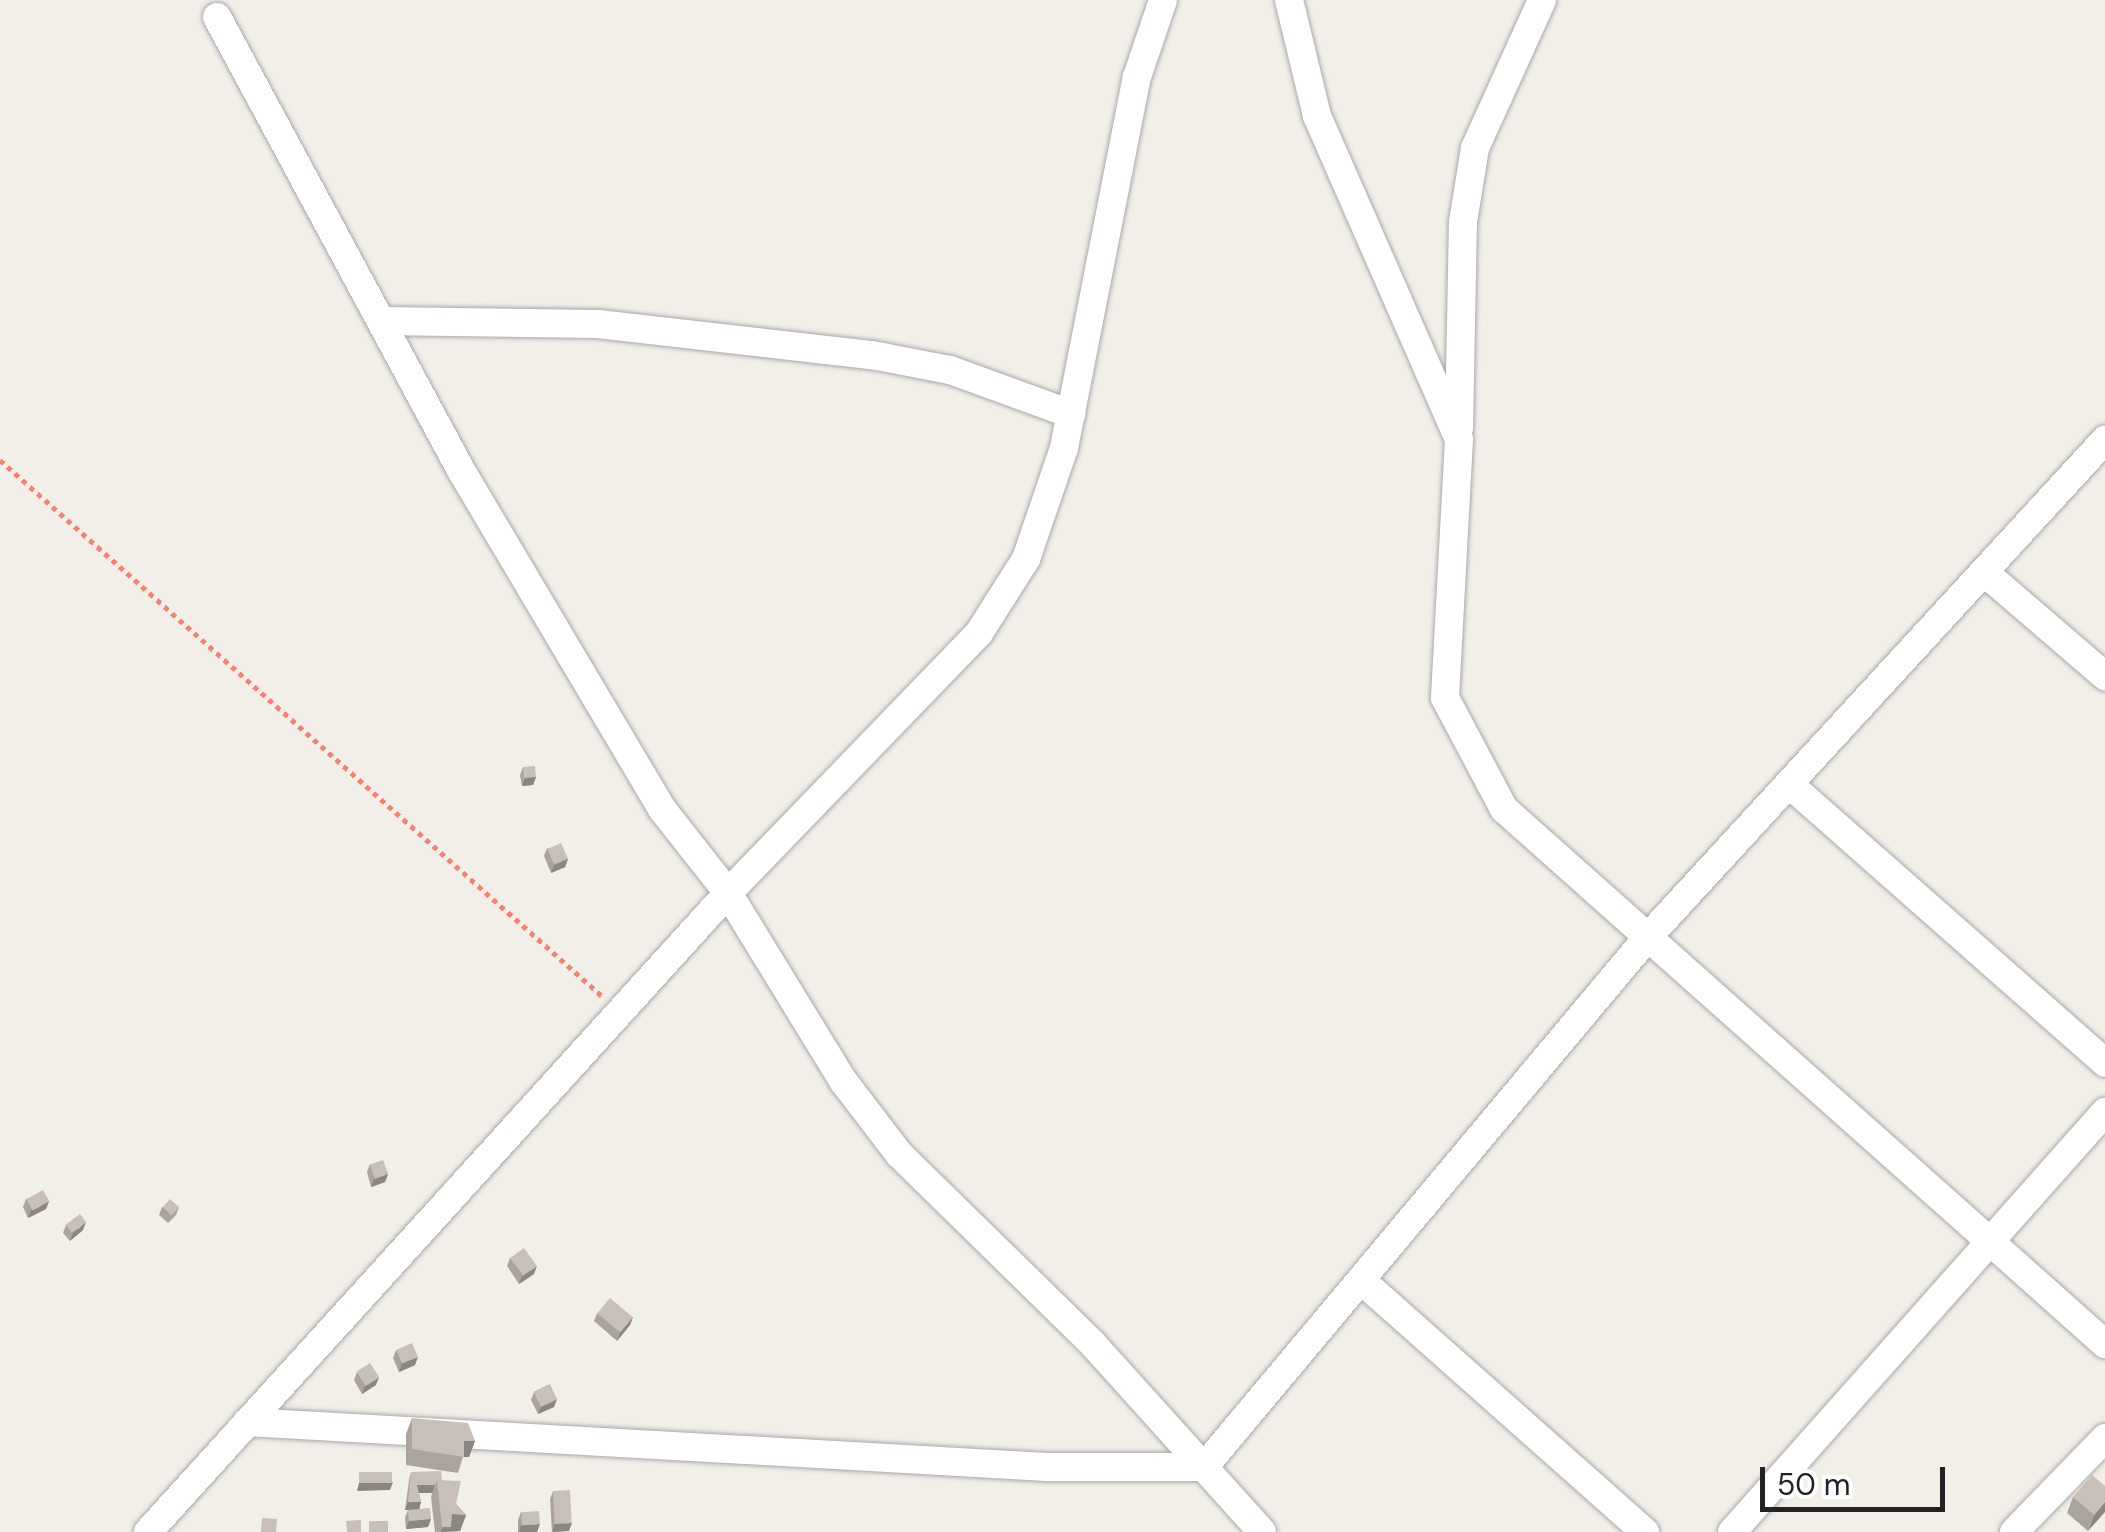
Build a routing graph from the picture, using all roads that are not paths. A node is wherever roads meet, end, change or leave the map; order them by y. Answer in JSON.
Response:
{"nodes":[{"id":1,"x":1163,"y":0,"type":"edge"},
{"id":2,"x":1289,"y":0,"type":"edge"},
{"id":3,"x":1542,"y":0,"type":"edge"},
{"id":4,"x":217,"y":17,"type":"dead end"},
{"id":5,"x":381,"y":321,"type":"junction"},
{"id":6,"x":1071,"y":414,"type":"junction"},
{"id":7,"x":1459,"y":440,"type":"junction"},
{"id":8,"x":2105,"y":440,"type":"edge"},
{"id":9,"x":1984,"y":572,"type":"junction"},
{"id":10,"x":2105,"y":676,"type":"edge"},
{"id":11,"x":1789,"y":784,"type":"junction"},
{"id":12,"x":728,"y":894,"type":"junction"},
{"id":13,"x":1647,"y":938,"type":"junction"},
{"id":14,"x":2105,"y":1063,"type":"edge"},
{"id":15,"x":2105,"y":1112,"type":"edge"},
{"id":16,"x":1988,"y":1246,"type":"junction"},
{"id":17,"x":1360,"y":1280,"type":"junction"},
{"id":18,"x":2105,"y":1344,"type":"edge"},
{"id":19,"x":248,"y":1422,"type":"junction"},
{"id":20,"x":2105,"y":1438,"type":"edge"},
{"id":21,"x":1204,"y":1467,"type":"junction"},
{"id":22,"x":2021,"y":1530,"type":"edge"},
{"id":23,"x":148,"y":1532,"type":"edge"},
{"id":24,"x":1262,"y":1532,"type":"edge"},
{"id":25,"x":1646,"y":1532,"type":"edge"},
{"id":26,"x":1732,"y":1532,"type":"edge"}],
"edges":[{"from":1,"to":6,"type":"street"},
{"from":2,"to":7,"type":"street"},
{"from":3,"to":7,"type":"street"},
{"from":4,"to":5,"type":"street"},
{"from":5,"to":6,"type":"street"},
{"from":5,"to":12,"type":"street"},
{"from":6,"to":12,"type":"street"},
{"from":7,"to":13,"type":"street"},
{"from":8,"to":9,"type":"street"},
{"from":9,"to":10,"type":"street"},
{"from":9,"to":11,"type":"street"},
{"from":11,"to":13,"type":"street"},
{"from":11,"to":14,"type":"street"},
{"from":12,"to":19,"type":"street"},
{"from":12,"to":21,"type":"street"},
{"from":13,"to":16,"type":"street"},
{"from":13,"to":17,"type":"street"},
{"from":15,"to":16,"type":"street"},
{"from":16,"to":18,"type":"street"},
{"from":16,"to":26,"type":"street"},
{"from":17,"to":21,"type":"street"},
{"from":17,"to":25,"type":"street"},
{"from":19,"to":21,"type":"street"},
{"from":19,"to":23,"type":"street"},
{"from":20,"to":22,"type":"street"},
{"from":21,"to":24,"type":"street"}]}
